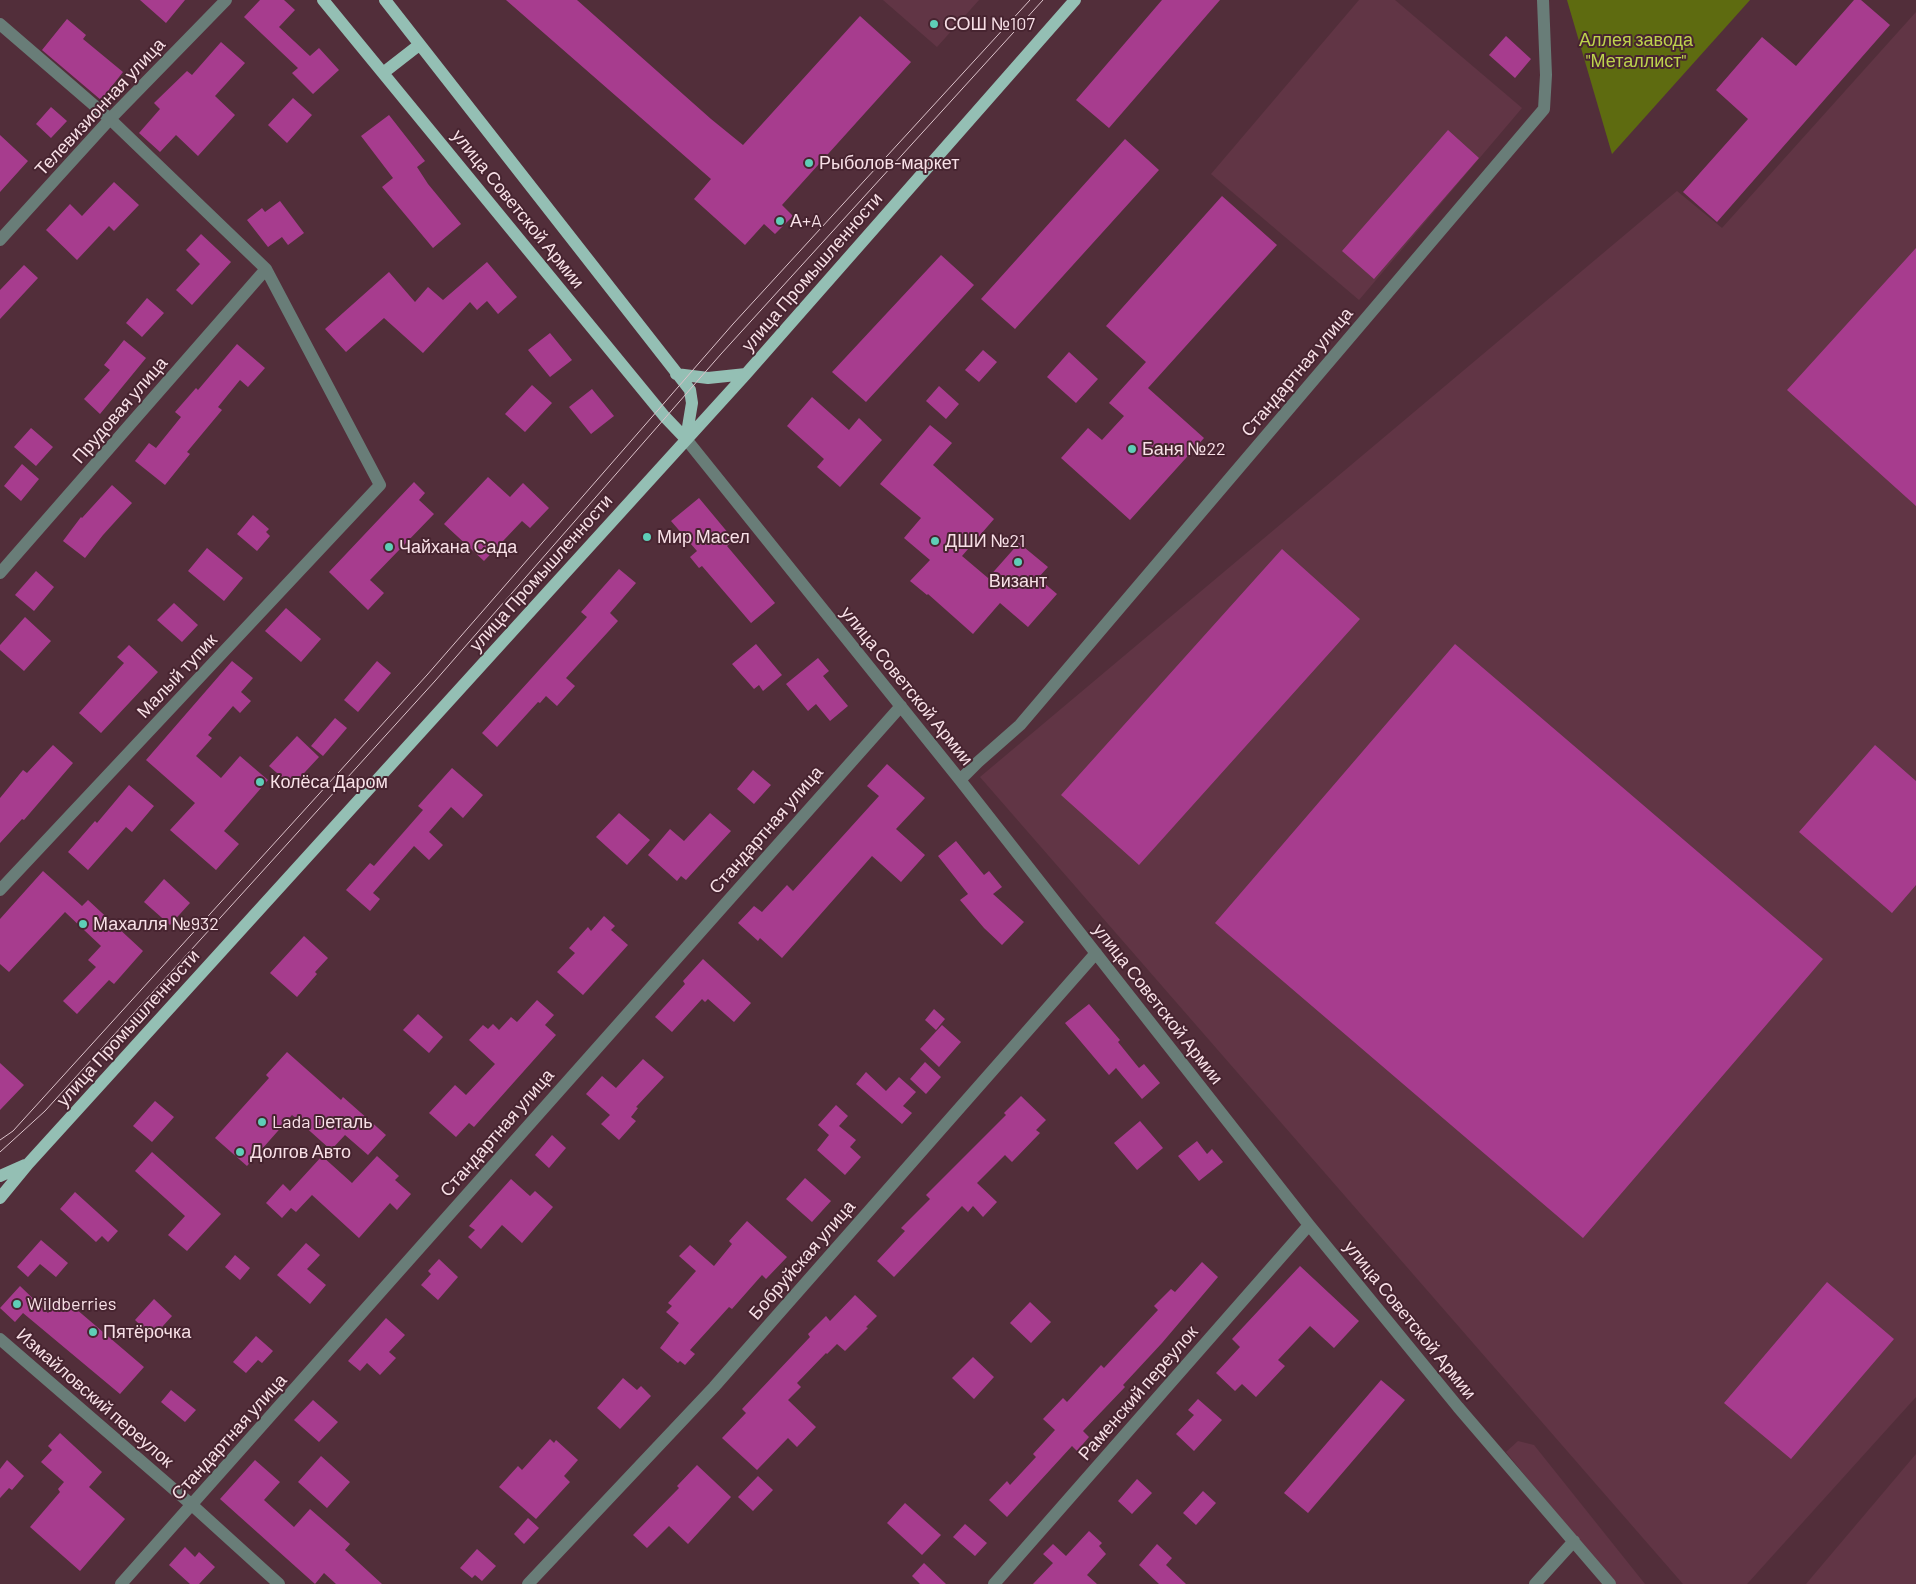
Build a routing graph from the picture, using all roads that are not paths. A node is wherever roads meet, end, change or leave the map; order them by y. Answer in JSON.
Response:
{"nodes":[{"id":1,"x":226,"y":0,"type":"edge"},
{"id":2,"x":323,"y":0,"type":"edge"},
{"id":3,"x":385,"y":0,"type":"edge"},
{"id":4,"x":1075,"y":0,"type":"edge"},
{"id":5,"x":1543,"y":0,"type":"edge"},
{"id":6,"x":0,"y":24,"type":"edge"},
{"id":7,"x":419,"y":45,"type":"junction"},
{"id":8,"x":383,"y":73,"type":"junction"},
{"id":9,"x":110,"y":119,"type":"junction"},
{"id":10,"x":0,"y":240,"type":"edge"},
{"id":11,"x":266,"y":269,"type":"junction"},
{"id":12,"x":676,"y":374,"type":"junction"},
{"id":13,"x":746,"y":374,"type":"junction"},
{"id":14,"x":686,"y":439,"type":"junction"},
{"id":15,"x":0,"y":573,"type":"edge"},
{"id":16,"x":900,"y":706,"type":"junction"},
{"id":17,"x":960,"y":780,"type":"junction"},
{"id":18,"x":0,"y":890,"type":"edge"},
{"id":19,"x":1096,"y":953,"type":"junction"},
{"id":20,"x":28,"y":1164,"type":"junction"},
{"id":21,"x":0,"y":1176,"type":"edge"},
{"id":22,"x":0,"y":1198,"type":"edge"},
{"id":23,"x":1309,"y":1225,"type":"junction"},
{"id":24,"x":0,"y":1339,"type":"edge"},
{"id":25,"x":192,"y":1505,"type":"junction"},
{"id":26,"x":1574,"y":1541,"type":"junction"},
{"id":27,"x":121,"y":1584,"type":"edge"},
{"id":28,"x":279,"y":1584,"type":"edge"},
{"id":29,"x":528,"y":1584,"type":"edge"},
{"id":30,"x":994,"y":1584,"type":"edge"},
{"id":31,"x":1535,"y":1584,"type":"edge"},
{"id":32,"x":1610,"y":1584,"type":"edge"}],
"edges":[{"from":1,"to":9,"type":"street","name":"Телевизионная улица"},
{"from":2,"to":8,"type":"main road","name":"улица Советской Армии"},
{"from":3,"to":7,"type":"main road","name":"улица Советской Армии"},
{"from":4,"to":13,"type":"main road","name":"улица Промышленности"},
{"from":5,"to":17,"type":"street","name":"Стандартная улица"},
{"from":6,"to":9,"type":"street"},
{"from":7,"to":8,"type":"main road"},
{"from":7,"to":12,"type":"main road","name":"улица Советской Армии"},
{"from":8,"to":14,"type":"main road","name":"улица Советской Армии"},
{"from":9,"to":10,"type":"street","name":"Телевизионная улица"},
{"from":9,"to":11,"type":"street"},
{"from":11,"to":15,"type":"street","name":"Прудовая улица"},
{"from":11,"to":18,"type":"street","name":"Малый тупик"},
{"from":12,"to":13,"type":"main road"},
{"from":12,"to":14,"type":"main road","name":"улица Советской Армии"},
{"from":13,"to":14,"type":"main road","name":"улица Промышленности"},
{"from":14,"to":16,"type":"street","name":"улица Советской Армии"},
{"from":14,"to":20,"type":"main road","name":"улица Промышленности"},
{"from":16,"to":17,"type":"street","name":"улица Советской Армии"},
{"from":16,"to":25,"type":"street","name":"Стандартная улица"},
{"from":17,"to":19,"type":"street","name":"улица Советской Армии"},
{"from":19,"to":23,"type":"street","name":"улица Советской Армии"},
{"from":19,"to":29,"type":"street","name":"Бобруйская улица"},
{"from":20,"to":21,"type":"main road","name":"улица Промышленности"},
{"from":20,"to":22,"type":"main road","name":"улица Промышленности"},
{"from":23,"to":26,"type":"street","name":"улица Советской Армии"},
{"from":23,"to":30,"type":"street","name":"Раменский переулок"},
{"from":24,"to":25,"type":"street","name":"Измайловский переулок"},
{"from":25,"to":27,"type":"street","name":"Стандартная улица"},
{"from":25,"to":28,"type":"street","name":"Измайловский переулок"},
{"from":26,"to":31,"type":"street"},
{"from":26,"to":32,"type":"street","name":"улица Советской Армии"}]}
